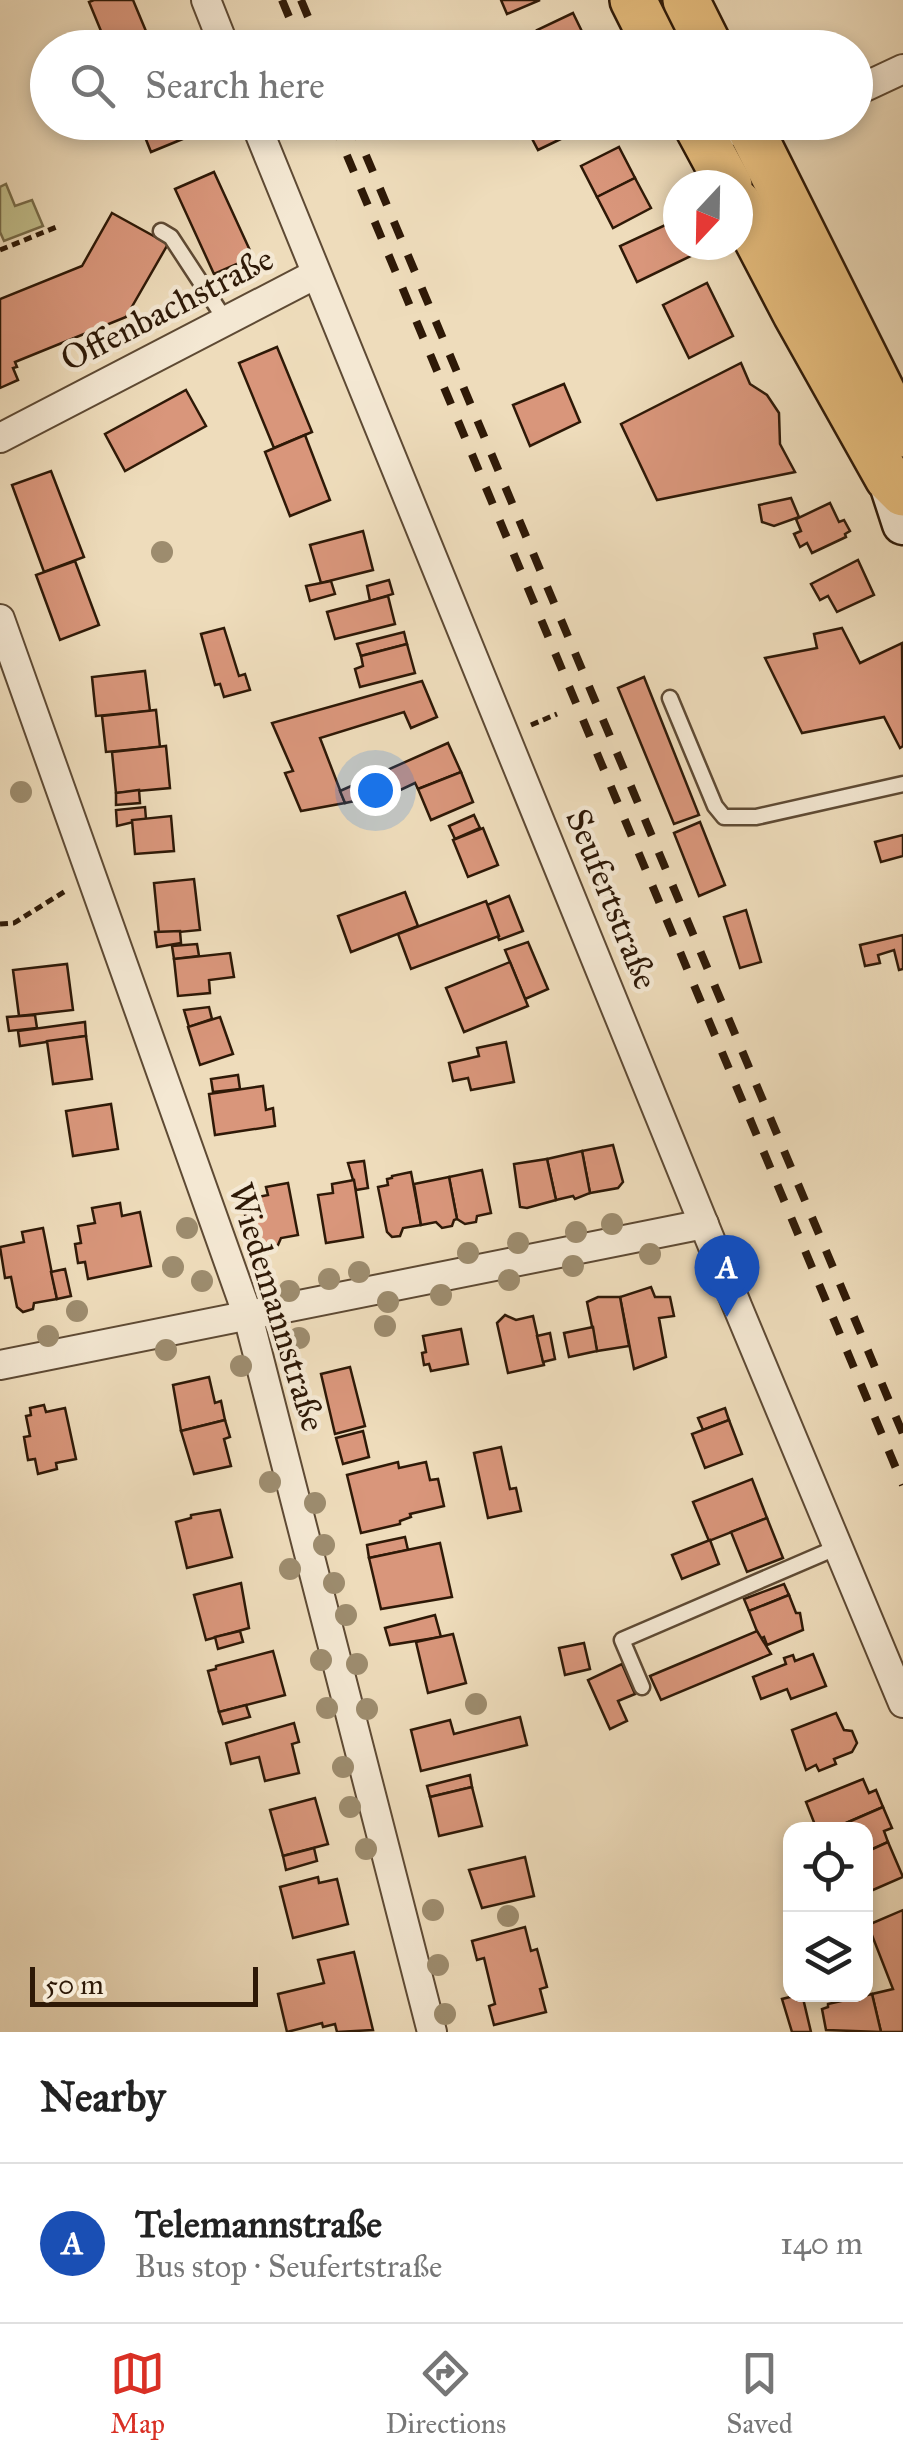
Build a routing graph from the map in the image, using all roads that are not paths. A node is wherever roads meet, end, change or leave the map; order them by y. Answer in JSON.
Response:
{"nodes":[{"id":1,"x":206,"y":0,"type":"edge"},
{"id":2,"x":633,"y":0,"type":"edge"},
{"id":3,"x":686,"y":0,"type":"edge"},
{"id":4,"x":218,"y":30,"type":"edge"},
{"id":5,"x":648,"y":30,"type":"edge"},
{"id":6,"x":701,"y":30,"type":"edge"},
{"id":7,"x":903,"y":69,"type":"edge"},
{"id":8,"x":873,"y":83,"type":"edge"},
{"id":9,"x":262,"y":140,"type":"edge"},
{"id":10,"x":704,"y":140,"type":"edge"},
{"id":11,"x":767,"y":140,"type":"edge"},
{"id":12,"x":720,"y":170,"type":"edge"},
{"id":13,"x":161,"y":230,"type":"dead end"},
{"id":14,"x":753,"y":232,"type":"edge"},
{"id":15,"x":316,"y":274,"type":"junction"},
{"id":16,"x":226,"y":320,"type":"junction"},
{"id":17,"x":903,"y":434,"type":"edge"},
{"id":18,"x":0,"y":438,"type":"edge"},
{"id":19,"x":896,"y":486,"type":"edge"},
{"id":20,"x":903,"y":524,"type":"edge"},
{"id":21,"x":0,"y":619,"type":"edge"},
{"id":22,"x":670,"y":698,"type":"dead end"},
{"id":23,"x":903,"y":784,"type":"edge"},
{"id":24,"x":704,"y":1224,"type":"junction"},
{"id":25,"x":248,"y":1316,"type":"junction"},
{"id":26,"x":0,"y":1365,"type":"edge"},
{"id":27,"x":838,"y":1548,"type":"junction"},
{"id":28,"x":642,"y":1687,"type":"dead end"},
{"id":29,"x":903,"y":1703,"type":"edge"},
{"id":30,"x":432,"y":2032,"type":"edge"}],
"edges":[{"from":1,"to":4,"type":"street"},
{"from":2,"to":5,"type":"main road"},
{"from":3,"to":6,"type":"main road"},
{"from":7,"to":8,"type":"street"},
{"from":9,"to":15,"type":"street","name":"Seufertstraße"},
{"from":10,"to":12,"type":"main road"},
{"from":11,"to":17,"type":"main road"},
{"from":13,"to":16,"type":"lane"},
{"from":14,"to":19,"type":"main road"},
{"from":15,"to":16,"type":"street","name":"Offenbachstraße"},
{"from":15,"to":24,"type":"street","name":"Seufertstraße"},
{"from":16,"to":18,"type":"street","name":"Offenbachstraße"},
{"from":19,"to":20,"type":"main road"},
{"from":21,"to":25,"type":"street","name":"Wiedemannstraße"},
{"from":22,"to":23,"type":"lane"},
{"from":24,"to":25,"type":"street"},
{"from":24,"to":27,"type":"street","name":"Seufertstraße"},
{"from":25,"to":26,"type":"street"},
{"from":25,"to":30,"type":"street","name":"Wiedemannstraße"},
{"from":27,"to":28,"type":"lane"},
{"from":27,"to":29,"type":"street","name":"Seufertstraße"}]}
